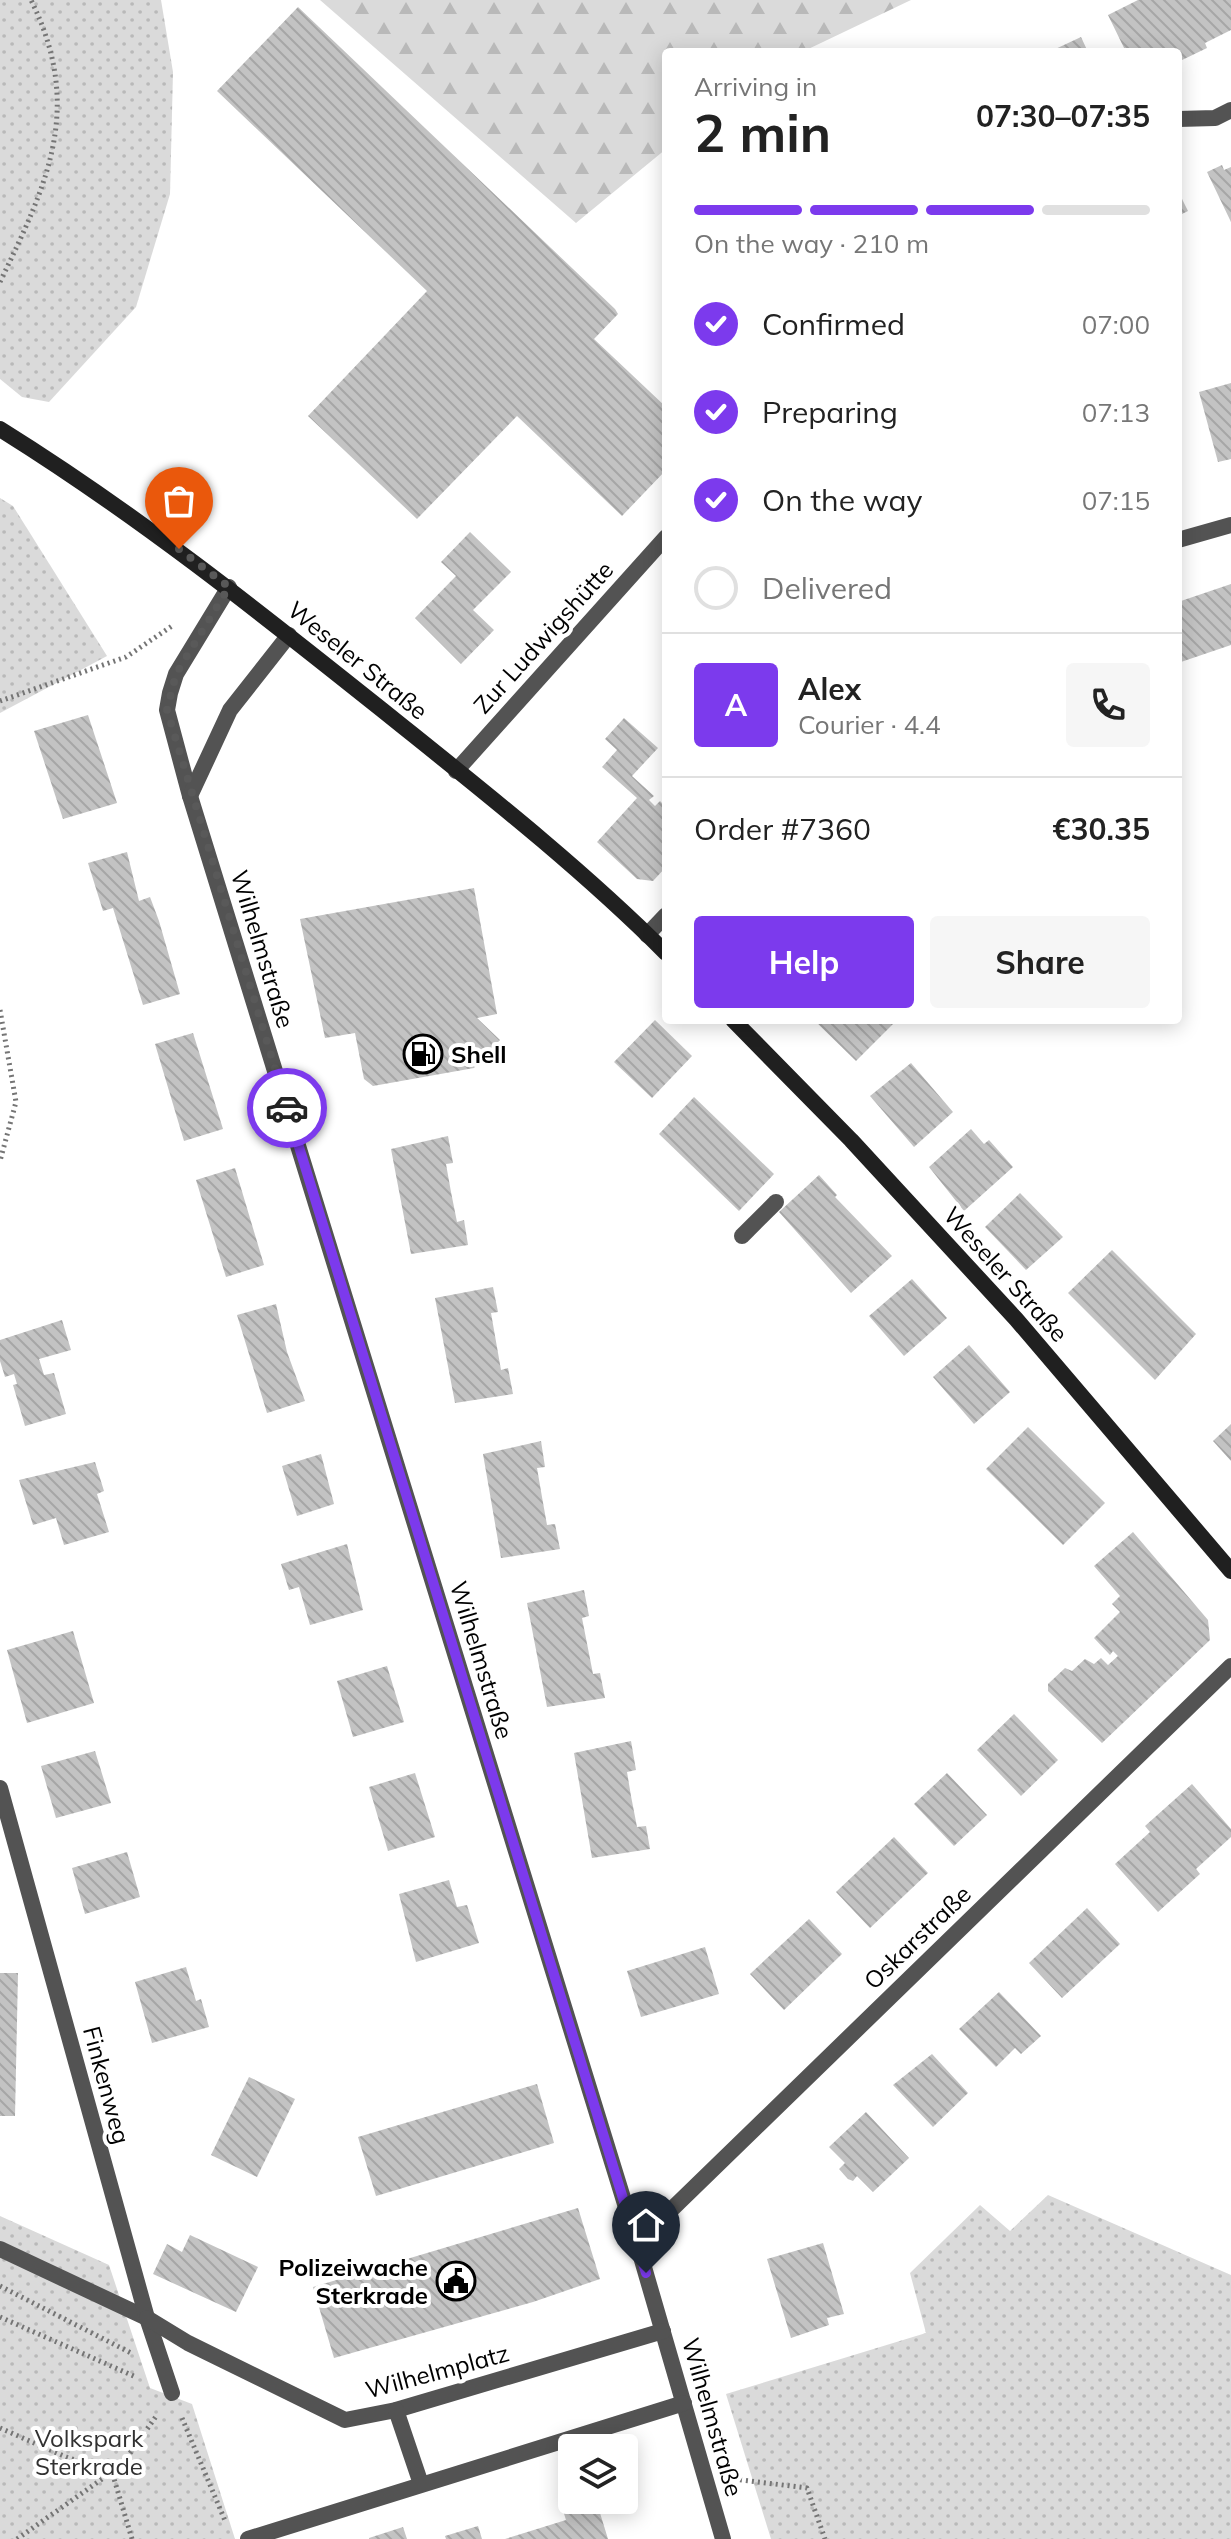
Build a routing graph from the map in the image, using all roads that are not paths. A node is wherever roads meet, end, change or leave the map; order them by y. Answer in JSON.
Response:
{"nodes":[{"id":1,"x":1231,"y":110,"type":"edge"},
{"id":2,"x":1182,"y":119,"type":"edge"},
{"id":3,"x":0,"y":429,"type":"edge"},
{"id":4,"x":1231,"y":525,"type":"edge"},
{"id":5,"x":1182,"y":539,"type":"edge"},
{"id":6,"x":662,"y":541,"type":"edge"},
{"id":7,"x":229,"y":587,"type":"junction"},
{"id":8,"x":289,"y":635,"type":"junction"},
{"id":9,"x":456,"y":771,"type":"junction"},
{"id":10,"x":190,"y":796,"type":"junction"},
{"id":11,"x":662,"y":919,"type":"edge"},
{"id":12,"x":647,"y":935,"type":"junction"},
{"id":13,"x":662,"y":949,"type":"edge"},
{"id":14,"x":737,"y":1024,"type":"edge"},
{"id":15,"x":776,"y":1202,"type":"dead end"},
{"id":16,"x":742,"y":1236,"type":"dead end"},
{"id":17,"x":1231,"y":1571,"type":"edge"},
{"id":18,"x":1231,"y":1666,"type":"edge"},
{"id":19,"x":0,"y":1788,"type":"edge"},
{"id":20,"x":637,"y":2243,"type":"junction"},
{"id":21,"x":0,"y":2249,"type":"edge"},
{"id":22,"x":147,"y":2318,"type":"junction"},
{"id":23,"x":663,"y":2331,"type":"junction"},
{"id":24,"x":172,"y":2393,"type":"road end"},
{"id":25,"x":684,"y":2403,"type":"junction"},
{"id":26,"x":396,"y":2410,"type":"junction"},
{"id":27,"x":421,"y":2484,"type":"junction"},
{"id":28,"x":248,"y":2539,"type":"edge"},
{"id":29,"x":723,"y":2539,"type":"edge"}],
"edges":[{"from":1,"to":2,"type":"street"},
{"from":3,"to":7,"type":"main road","name":"Weseler Straße"},
{"from":4,"to":5,"type":"street"},
{"from":6,"to":9,"type":"street","name":"Zur Ludwigshütte"},
{"from":7,"to":8,"type":"main road","name":"Weseler Straße"},
{"from":7,"to":10,"type":"street","name":"Wilhelmstraße"},
{"from":8,"to":9,"type":"main road","name":"Weseler Straße"},
{"from":8,"to":10,"type":"street"},
{"from":9,"to":12,"type":"main road","name":"Weseler Straße"},
{"from":10,"to":20,"type":"street","name":"Wilhelmstraße"},
{"from":11,"to":12,"type":"street"},
{"from":12,"to":13,"type":"main road","name":"Weseler Straße"},
{"from":14,"to":17,"type":"main road","name":"Weseler Straße"},
{"from":15,"to":16,"type":"street"},
{"from":18,"to":20,"type":"street","name":"Oskarstraße"},
{"from":19,"to":22,"type":"street","name":"Finkenweg"},
{"from":20,"to":23,"type":"street","name":"Wilhelmstraße"},
{"from":21,"to":22,"type":"street","name":"Wilhelmplatz"},
{"from":22,"to":24,"type":"street","name":"Finkenweg"},
{"from":22,"to":26,"type":"street","name":"Wilhelmplatz"},
{"from":23,"to":25,"type":"street","name":"Wilhelmstraße"},
{"from":23,"to":26,"type":"street","name":"Wilhelmplatz"},
{"from":25,"to":27,"type":"street"},
{"from":25,"to":29,"type":"street","name":"Wilhelmstraße"},
{"from":26,"to":27,"type":"street"},
{"from":27,"to":28,"type":"street"}]}
